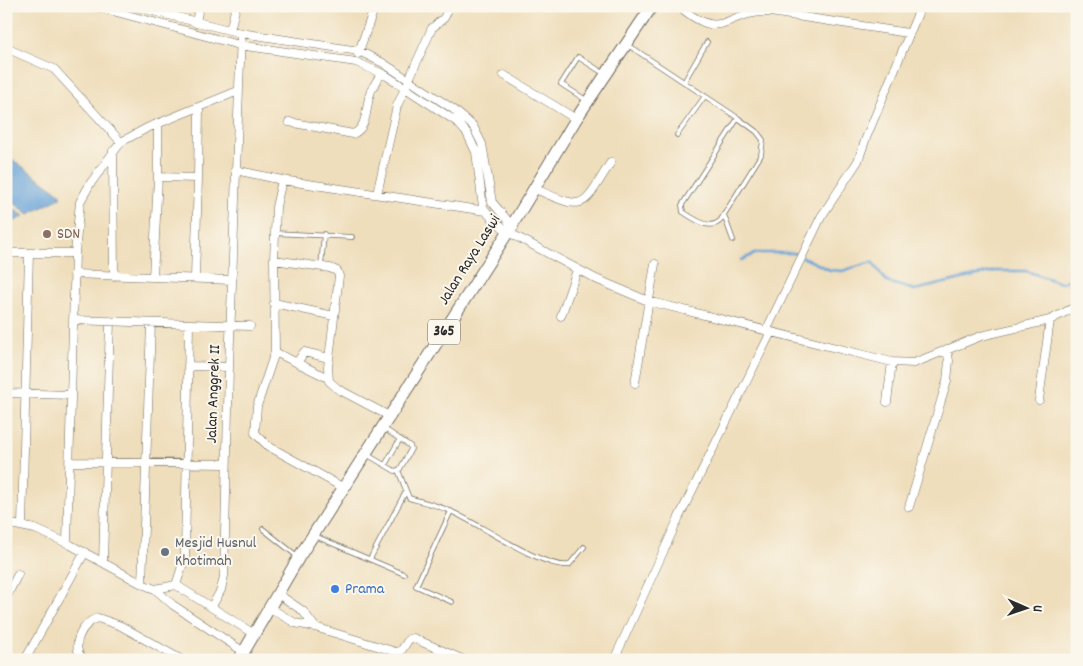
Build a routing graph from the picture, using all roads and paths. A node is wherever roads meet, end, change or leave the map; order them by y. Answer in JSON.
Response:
{"nodes":[{"id":1,"x":94,"y":6,"type":"edge"},
{"id":2,"x":133,"y":6,"type":"edge"},
{"id":3,"x":199,"y":6,"type":"edge"},
{"id":4,"x":236,"y":6,"type":"edge"},
{"id":5,"x":375,"y":6,"type":"edge"},
{"id":6,"x":652,"y":6,"type":"edge"},
{"id":7,"x":679,"y":6,"type":"edge"},
{"id":8,"x":921,"y":6,"type":"edge"},
{"id":9,"x":447,"y":12,"type":"dead end"},
{"id":10,"x":196,"y":23,"type":"junction"},
{"id":11,"x":230,"y":30,"type":"junction"},
{"id":12,"x":241,"y":33,"type":"junction"},
{"id":13,"x":908,"y":33,"type":"junction"},
{"id":14,"x":707,"y":42,"type":"dead end"},
{"id":15,"x":239,"y":44,"type":"junction"},
{"id":16,"x":627,"y":45,"type":"junction"},
{"id":17,"x":6,"y":48,"type":"edge"},
{"id":18,"x":359,"y":51,"type":"junction"},
{"id":19,"x":356,"y":62,"type":"junction"},
{"id":20,"x":381,"y":74,"type":"junction"},
{"id":21,"x":504,"y":75,"type":"dead end"},
{"id":22,"x":606,"y":75,"type":"junction"},
{"id":23,"x":409,"y":79,"type":"junction"},
{"id":24,"x":684,"y":82,"type":"junction"},
{"id":25,"x":405,"y":87,"type":"junction"},
{"id":26,"x":238,"y":91,"type":"junction"},
{"id":27,"x":705,"y":96,"type":"junction"},
{"id":28,"x":588,"y":101,"type":"junction"},
{"id":29,"x":199,"y":108,"type":"junction"},
{"id":30,"x":738,"y":118,"type":"junction"},
{"id":31,"x":576,"y":119,"type":"junction"},
{"id":32,"x":289,"y":122,"type":"dead end"},
{"id":33,"x":158,"y":123,"type":"junction"},
{"id":34,"x":677,"y":135,"type":"dead end"},
{"id":35,"x":121,"y":142,"type":"junction"},
{"id":36,"x":113,"y":151,"type":"junction"},
{"id":37,"x":611,"y":162,"type":"dead end"},
{"id":38,"x":235,"y":170,"type":"junction"},
{"id":39,"x":158,"y":177,"type":"junction"},
{"id":40,"x":198,"y":178,"type":"junction"},
{"id":41,"x":282,"y":180,"type":"junction"},
{"id":42,"x":533,"y":188,"type":"junction"},
{"id":43,"x":377,"y":194,"type":"junction"},
{"id":44,"x":486,"y":211,"type":"junction"},
{"id":45,"x":724,"y":215,"type":"junction"},
{"id":46,"x":513,"y":231,"type":"junction"},
{"id":47,"x":274,"y":232,"type":"junction"},
{"id":48,"x":324,"y":234,"type":"junction"},
{"id":49,"x":352,"y":236,"type":"dead end"},
{"id":50,"x":733,"y":240,"type":"dead end"},
{"id":51,"x":6,"y":253,"type":"edge"},
{"id":52,"x":29,"y":253,"type":"junction"},
{"id":53,"x":75,"y":253,"type":"junction"},
{"id":54,"x":274,"y":260,"type":"junction"},
{"id":55,"x":655,"y":264,"type":"dead end"},
{"id":56,"x":321,"y":266,"type":"junction"},
{"id":57,"x":577,"y":270,"type":"junction"},
{"id":58,"x":74,"y":274,"type":"junction"},
{"id":59,"x":114,"y":276,"type":"junction"},
{"id":60,"x":154,"y":277,"type":"junction"},
{"id":61,"x":195,"y":278,"type":"junction"},
{"id":62,"x":232,"y":280,"type":"junction"},
{"id":63,"x":648,"y":301,"type":"junction"},
{"id":64,"x":274,"y":302,"type":"junction"},
{"id":65,"x":1077,"y":306,"type":"edge"},
{"id":66,"x":334,"y":316,"type":"junction"},
{"id":67,"x":561,"y":316,"type":"dead end"},
{"id":68,"x":73,"y":320,"type":"junction"},
{"id":69,"x":1050,"y":320,"type":"junction"},
{"id":70,"x":110,"y":321,"type":"junction"},
{"id":71,"x":152,"y":322,"type":"junction"},
{"id":72,"x":189,"y":324,"type":"junction"},
{"id":73,"x":230,"y":325,"type":"junction"},
{"id":74,"x":250,"y":326,"type":"dead end"},
{"id":75,"x":769,"y":331,"type":"junction"},
{"id":76,"x":947,"y":349,"type":"junction"},
{"id":77,"x":274,"y":352,"type":"junction"},
{"id":78,"x":329,"y":358,"type":"junction"},
{"id":79,"x":892,"y":362,"type":"junction"},
{"id":80,"x":297,"y":363,"type":"junction"},
{"id":81,"x":188,"y":366,"type":"junction"},
{"id":82,"x":228,"y":367,"type":"junction"},
{"id":83,"x":328,"y":378,"type":"junction"},
{"id":84,"x":635,"y":383,"type":"dead end"},
{"id":85,"x":6,"y":393,"type":"edge"},
{"id":86,"x":24,"y":394,"type":"junction"},
{"id":87,"x":71,"y":395,"type":"junction"},
{"id":88,"x":1039,"y":400,"type":"dead end"},
{"id":89,"x":887,"y":402,"type":"dead end"},
{"id":90,"x":391,"y":417,"type":"junction"},
{"id":91,"x":383,"y":428,"type":"junction"},
{"id":92,"x":400,"y":439,"type":"junction"},
{"id":93,"x":366,"y":454,"type":"junction"},
{"id":94,"x":70,"y":462,"type":"junction"},
{"id":95,"x":106,"y":462,"type":"junction"},
{"id":96,"x":148,"y":463,"type":"junction"},
{"id":97,"x":187,"y":463,"type":"junction"},
{"id":98,"x":226,"y":464,"type":"junction"},
{"id":99,"x":384,"y":465,"type":"junction"},
{"id":100,"x":398,"y":470,"type":"junction"},
{"id":101,"x":344,"y":488,"type":"junction"},
{"id":102,"x":406,"y":491,"type":"junction"},
{"id":103,"x":909,"y":507,"type":"dead end"},
{"id":104,"x":451,"y":511,"type":"junction"},
{"id":105,"x":6,"y":523,"type":"edge"},
{"id":106,"x":22,"y":526,"type":"junction"},
{"id":107,"x":263,"y":529,"type":"dead end"},
{"id":108,"x":313,"y":535,"type":"junction"},
{"id":109,"x":67,"y":543,"type":"junction"},
{"id":110,"x":584,"y":547,"type":"dead end"},
{"id":111,"x":85,"y":552,"type":"junction"},
{"id":112,"x":299,"y":557,"type":"junction"},
{"id":113,"x":370,"y":559,"type":"junction"},
{"id":114,"x":103,"y":562,"type":"junction"},
{"id":115,"x":18,"y":574,"type":"dead end"},
{"id":116,"x":404,"y":574,"type":"dead end"},
{"id":117,"x":142,"y":584,"type":"junction"},
{"id":118,"x":176,"y":585,"type":"junction"},
{"id":119,"x":156,"y":589,"type":"junction"},
{"id":120,"x":278,"y":594,"type":"junction"},
{"id":121,"x":6,"y":598,"type":"edge"},
{"id":122,"x":452,"y":602,"type":"dead end"},
{"id":123,"x":212,"y":606,"type":"junction"},
{"id":124,"x":270,"y":608,"type":"junction"},
{"id":125,"x":315,"y":627,"type":"junction"},
{"id":126,"x":254,"y":634,"type":"junction"},
{"id":127,"x":241,"y":656,"type":"edge"},
{"id":128,"x":25,"y":660,"type":"edge"},
{"id":129,"x":84,"y":660,"type":"edge"},
{"id":130,"x":182,"y":660,"type":"edge"},
{"id":131,"x":464,"y":660,"type":"edge"},
{"id":132,"x":614,"y":660,"type":"edge"}],
"edges":[{"from":1,"to":15,"type":"street"},
{"from":2,"to":10,"type":"street"},
{"from":3,"to":10,"type":"street"},
{"from":4,"to":11,"type":"street"},
{"from":5,"to":18,"type":"street"},
{"from":6,"to":16,"type":"main road","name":"Jalan Raya Laswi","number":"365"},
{"from":7,"to":13,"type":"street"},
{"from":8,"to":13,"type":"street"},
{"from":9,"to":23,"type":"street"},
{"from":10,"to":11,"type":"street"},
{"from":11,"to":12,"type":"street"},
{"from":12,"to":15,"type":"street","name":"Jalan Anggrek II"},
{"from":12,"to":18,"type":"street"},
{"from":13,"to":75,"type":"street"},
{"from":14,"to":24,"type":"lane"},
{"from":15,"to":19,"type":"street"},
{"from":15,"to":26,"type":"street","name":"Jalan Anggrek II"},
{"from":16,"to":22,"type":"main road","name":"Jalan Raya Laswi","number":"365"},
{"from":16,"to":24,"type":"lane"},
{"from":17,"to":35,"type":"street"},
{"from":18,"to":19,"type":"street"},
{"from":18,"to":23,"type":"street"},
{"from":19,"to":20,"type":"street"},
{"from":20,"to":25,"type":"street"},
{"from":20,"to":32,"type":"street"},
{"from":21,"to":31,"type":"street"},
{"from":22,"to":28,"type":"main road","name":"Jalan Raya Laswi","number":"365"},
{"from":22,"to":28,"type":"lane"},
{"from":23,"to":25,"type":"street"},
{"from":23,"to":46,"type":"street"},
{"from":24,"to":27,"type":"lane"},
{"from":25,"to":43,"type":"street"},
{"from":25,"to":44,"type":"street"},
{"from":26,"to":29,"type":"street"},
{"from":26,"to":38,"type":"street","name":"Jalan Anggrek II"},
{"from":27,"to":30,"type":"lane"},
{"from":27,"to":34,"type":"lane"},
{"from":28,"to":31,"type":"main road","name":"Jalan Raya Laswi","number":"365"},
{"from":29,"to":33,"type":"street"},
{"from":29,"to":40,"type":"street"},
{"from":30,"to":45,"type":"lane"},
{"from":30,"to":45,"type":"lane"},
{"from":31,"to":42,"type":"main road","name":"Jalan Raya Laswi","number":"365"},
{"from":33,"to":35,"type":"street"},
{"from":33,"to":39,"type":"street"},
{"from":35,"to":36,"type":"street"},
{"from":36,"to":53,"type":"street"},
{"from":36,"to":59,"type":"street"},
{"from":37,"to":42,"type":"street"},
{"from":38,"to":41,"type":"street"},
{"from":38,"to":62,"type":"street","name":"Jalan Anggrek II"},
{"from":39,"to":40,"type":"street"},
{"from":39,"to":60,"type":"street"},
{"from":40,"to":61,"type":"street"},
{"from":41,"to":43,"type":"street"},
{"from":41,"to":47,"type":"street"},
{"from":42,"to":46,"type":"main road","name":"Jalan Raya Laswi","number":"365"},
{"from":43,"to":44,"type":"street"},
{"from":44,"to":46,"type":"street"},
{"from":45,"to":50,"type":"lane"},
{"from":46,"to":57,"type":"street"},
{"from":46,"to":90,"type":"main road","name":"Jalan Raya Laswi","number":"365"},
{"from":47,"to":48,"type":"lane"},
{"from":47,"to":54,"type":"street"},
{"from":48,"to":49,"type":"lane"},
{"from":48,"to":56,"type":"lane"},
{"from":51,"to":52,"type":"street"},
{"from":52,"to":53,"type":"street"},
{"from":52,"to":86,"type":"street"},
{"from":53,"to":58,"type":"street"},
{"from":54,"to":56,"type":"street"},
{"from":54,"to":64,"type":"street"},
{"from":55,"to":63,"type":"street"},
{"from":56,"to":66,"type":"street"},
{"from":57,"to":63,"type":"street"},
{"from":57,"to":67,"type":"street"},
{"from":58,"to":59,"type":"street"},
{"from":58,"to":68,"type":"street"},
{"from":59,"to":60,"type":"street"},
{"from":60,"to":61,"type":"street"},
{"from":61,"to":62,"type":"street"},
{"from":62,"to":73,"type":"street","name":"Jalan Anggrek II"},
{"from":63,"to":75,"type":"street"},
{"from":63,"to":84,"type":"street"},
{"from":64,"to":66,"type":"street"},
{"from":64,"to":77,"type":"street"},
{"from":65,"to":69,"type":"street"},
{"from":66,"to":78,"type":"street"},
{"from":68,"to":70,"type":"street"},
{"from":68,"to":87,"type":"street"},
{"from":69,"to":76,"type":"street"},
{"from":69,"to":88,"type":"street"},
{"from":70,"to":71,"type":"street"},
{"from":70,"to":95,"type":"street"},
{"from":71,"to":72,"type":"street"},
{"from":71,"to":96,"type":"street"},
{"from":72,"to":73,"type":"street"},
{"from":72,"to":81,"type":"street"},
{"from":73,"to":74,"type":"street"},
{"from":73,"to":82,"type":"street","name":"Jalan Anggrek II"},
{"from":75,"to":79,"type":"street"},
{"from":75,"to":132,"type":"street"},
{"from":76,"to":79,"type":"street"},
{"from":76,"to":103,"type":"street"},
{"from":77,"to":80,"type":"street"},
{"from":77,"to":101,"type":"street"},
{"from":78,"to":80,"type":"street"},
{"from":78,"to":83,"type":"street"},
{"from":79,"to":89,"type":"street"},
{"from":80,"to":83,"type":"street"},
{"from":81,"to":82,"type":"street"},
{"from":81,"to":97,"type":"street"},
{"from":82,"to":98,"type":"street","name":"Jalan Anggrek II"},
{"from":83,"to":90,"type":"street"},
{"from":85,"to":86,"type":"street"},
{"from":86,"to":87,"type":"street"},
{"from":86,"to":106,"type":"street"},
{"from":87,"to":94,"type":"street"},
{"from":90,"to":91,"type":"main road","name":"Jalan Raya Laswi","number":"365"},
{"from":91,"to":92,"type":"lane"},
{"from":91,"to":93,"type":"main road","name":"Jalan Raya Laswi","number":"365"},
{"from":92,"to":99,"type":"lane"},
{"from":92,"to":100,"type":"lane"},
{"from":93,"to":99,"type":"lane"},
{"from":93,"to":101,"type":"main road","name":"Jalan Raya Laswi","number":"365"},
{"from":94,"to":95,"type":"street"},
{"from":94,"to":109,"type":"street"},
{"from":95,"to":96,"type":"street"},
{"from":95,"to":114,"type":"street"},
{"from":96,"to":97,"type":"street"},
{"from":96,"to":117,"type":"street"},
{"from":97,"to":98,"type":"street"},
{"from":97,"to":118,"type":"street"},
{"from":98,"to":123,"type":"street","name":"Jalan Anggrek II"},
{"from":99,"to":100,"type":"lane"},
{"from":100,"to":102,"type":"lane"},
{"from":101,"to":108,"type":"main road","name":"Jalan Raya Laswi","number":"365"},
{"from":102,"to":104,"type":"lane"},
{"from":102,"to":113,"type":"lane"},
{"from":104,"to":110,"type":"lane"},
{"from":104,"to":122,"type":"lane"},
{"from":105,"to":106,"type":"street"},
{"from":106,"to":109,"type":"street"},
{"from":107,"to":112,"type":"lane"},
{"from":108,"to":112,"type":"main road","name":"Jalan Raya Laswi","number":"365"},
{"from":108,"to":113,"type":"lane"},
{"from":109,"to":111,"type":"street"},
{"from":111,"to":114,"type":"street"},
{"from":111,"to":128,"type":"street"},
{"from":112,"to":120,"type":"main road","name":"Jalan Raya Laswi","number":"365"},
{"from":113,"to":116,"type":"lane"},
{"from":114,"to":117,"type":"street"},
{"from":115,"to":121,"type":"street"},
{"from":117,"to":119,"type":"street"},
{"from":118,"to":119,"type":"street"},
{"from":118,"to":123,"type":"street"},
{"from":119,"to":127,"type":"street"},
{"from":120,"to":124,"type":"main road","name":"Jalan Raya Laswi","number":"365"},
{"from":120,"to":125,"type":"street"},
{"from":123,"to":126,"type":"street"},
{"from":124,"to":125,"type":"street"},
{"from":124,"to":126,"type":"main road","name":"Jalan Raya Laswi","number":"365"},
{"from":125,"to":131,"type":"street"},
{"from":126,"to":127,"type":"main road","name":"Jalan Raya Laswi","number":"365"},
{"from":129,"to":130,"type":"street"}]}
